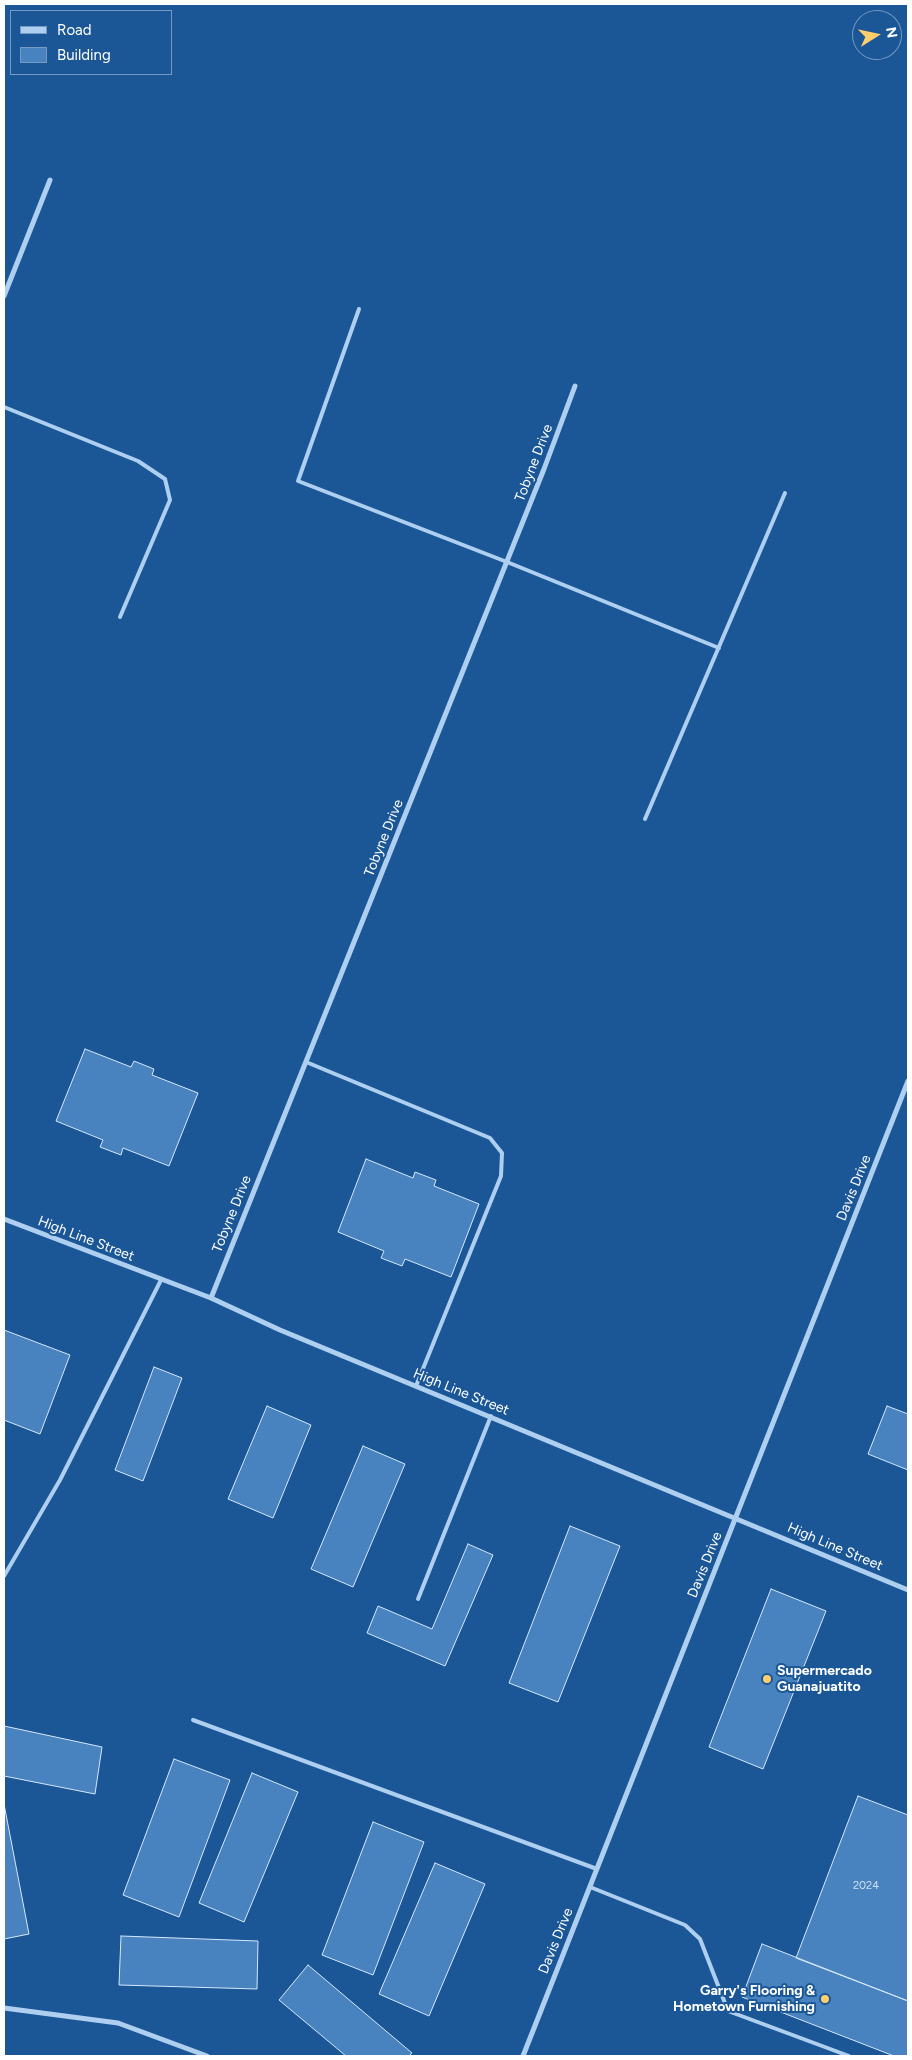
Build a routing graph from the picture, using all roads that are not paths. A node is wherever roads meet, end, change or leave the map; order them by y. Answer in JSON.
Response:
{"nodes":[{"id":1,"x":50,"y":180,"type":"dead end"},
{"id":2,"x":4,"y":296,"type":"edge"},
{"id":3,"x":359,"y":309,"type":"dead end"},
{"id":4,"x":575,"y":386,"type":"dead end"},
{"id":5,"x":4,"y":407,"type":"edge"},
{"id":6,"x":785,"y":493,"type":"dead end"},
{"id":7,"x":507,"y":562,"type":"junction"},
{"id":8,"x":120,"y":617,"type":"dead end"},
{"id":9,"x":719,"y":648,"type":"junction"},
{"id":10,"x":645,"y":820,"type":"dead end"},
{"id":11,"x":306,"y":1062,"type":"junction"},
{"id":12,"x":908,"y":1081,"type":"edge"},
{"id":13,"x":4,"y":1220,"type":"edge"},
{"id":14,"x":161,"y":1280,"type":"junction"},
{"id":15,"x":210,"y":1298,"type":"junction"},
{"id":16,"x":416,"y":1386,"type":"junction"},
{"id":17,"x":491,"y":1416,"type":"junction"},
{"id":18,"x":736,"y":1518,"type":"junction"},
{"id":19,"x":4,"y":1576,"type":"edge"},
{"id":20,"x":908,"y":1590,"type":"edge"},
{"id":21,"x":418,"y":1599,"type":"dead end"},
{"id":22,"x":193,"y":1720,"type":"dead end"},
{"id":23,"x":597,"y":1869,"type":"junction"},
{"id":24,"x":590,"y":1886,"type":"junction"},
{"id":25,"x":4,"y":2008,"type":"edge"},
{"id":26,"x":207,"y":2056,"type":"edge"},
{"id":27,"x":523,"y":2056,"type":"edge"},
{"id":28,"x":849,"y":2056,"type":"edge"}],
"edges":[{"from":1,"to":2,"type":"street"},
{"from":3,"to":7,"type":"lane"},
{"from":4,"to":7,"type":"street","name":"Tobyne Drive"},
{"from":5,"to":8,"type":"lane"},
{"from":6,"to":9,"type":"lane"},
{"from":7,"to":9,"type":"lane"},
{"from":7,"to":11,"type":"street","name":"Tobyne Drive"},
{"from":9,"to":10,"type":"lane"},
{"from":11,"to":15,"type":"street","name":"Tobyne Drive"},
{"from":11,"to":16,"type":"lane"},
{"from":12,"to":18,"type":"street","name":"Davis Drive"},
{"from":13,"to":14,"type":"street","name":"High Line Street"},
{"from":14,"to":15,"type":"street","name":"High Line Street"},
{"from":14,"to":19,"type":"lane"},
{"from":15,"to":16,"type":"street","name":"High Line Street"},
{"from":16,"to":17,"type":"street","name":"High Line Street"},
{"from":17,"to":18,"type":"street","name":"High Line Street"},
{"from":17,"to":21,"type":"lane"},
{"from":18,"to":20,"type":"street","name":"High Line Street"},
{"from":18,"to":23,"type":"street","name":"Davis Drive"},
{"from":22,"to":23,"type":"lane"},
{"from":23,"to":24,"type":"street","name":"Davis Drive"},
{"from":24,"to":27,"type":"street","name":"Davis Drive"},
{"from":24,"to":28,"type":"lane"},
{"from":25,"to":26,"type":"street"}]}
